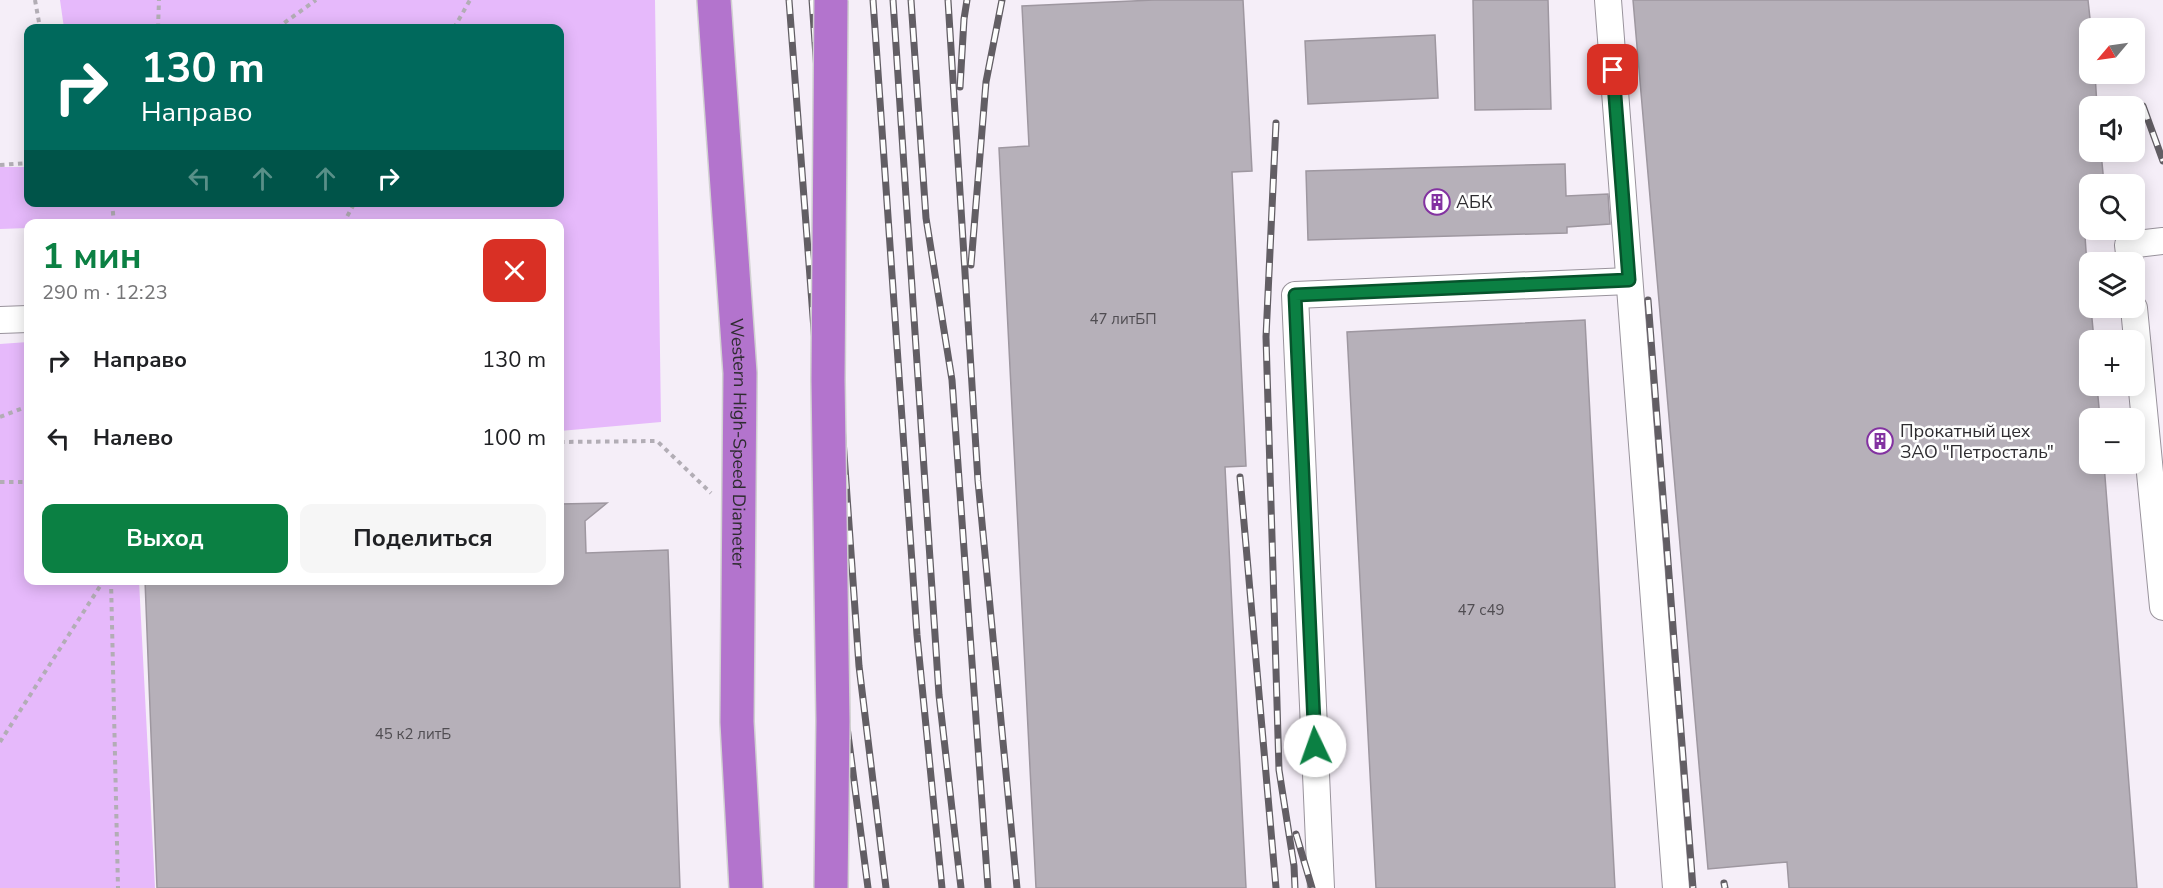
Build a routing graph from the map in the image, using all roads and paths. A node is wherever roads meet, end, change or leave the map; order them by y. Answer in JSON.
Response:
{"nodes":[{"id":1,"x":35,"y":0,"type":"edge"},
{"id":2,"x":159,"y":0,"type":"edge"},
{"id":3,"x":316,"y":0,"type":"edge"},
{"id":4,"x":470,"y":0,"type":"edge"},
{"id":5,"x":714,"y":0,"type":"edge"},
{"id":6,"x":831,"y":0,"type":"edge"},
{"id":7,"x":1608,"y":0,"type":"edge"},
{"id":8,"x":39,"y":24,"type":"edge"},
{"id":9,"x":158,"y":24,"type":"edge"},
{"id":10,"x":283,"y":24,"type":"edge"},
{"id":11,"x":456,"y":24,"type":"edge"},
{"id":12,"x":24,"y":163,"type":"edge"},
{"id":13,"x":0,"y":165,"type":"edge"},
{"id":14,"x":2163,"y":241,"type":"edge"},
{"id":15,"x":2129,"y":252,"type":"edge"},
{"id":16,"x":1629,"y":280,"type":"junction"},
{"id":17,"x":2135,"y":318,"type":"edge"},
{"id":18,"x":24,"y":319,"type":"edge"},
{"id":19,"x":0,"y":320,"type":"edge"},
{"id":20,"x":24,"y":408,"type":"edge"},
{"id":21,"x":0,"y":417,"type":"edge"},
{"id":22,"x":564,"y":442,"type":"edge"},
{"id":23,"x":0,"y":482,"type":"edge"},
{"id":24,"x":24,"y":482,"type":"edge"},
{"id":25,"x":713,"y":496,"type":"dead end"},
{"id":26,"x":101,"y":585,"type":"edge"},
{"id":27,"x":111,"y":585,"type":"edge"},
{"id":28,"x":2163,"y":608,"type":"edge"},
{"id":29,"x":0,"y":742,"type":"edge"},
{"id":30,"x":118,"y":888,"type":"edge"},
{"id":31,"x":746,"y":888,"type":"edge"},
{"id":32,"x":831,"y":888,"type":"edge"},
{"id":33,"x":1321,"y":888,"type":"edge"},
{"id":34,"x":1676,"y":888,"type":"edge"}],
"edges":[{"from":1,"to":8,"type":"path"},
{"from":2,"to":9,"type":"path"},
{"from":3,"to":10,"type":"path"},
{"from":4,"to":11,"type":"path"},
{"from":5,"to":31,"type":"highway","name":"Western High-Speed Diameter"},
{"from":6,"to":32,"type":"highway","bridge":true},
{"from":7,"to":16,"type":"lane"},
{"from":12,"to":13,"type":"path"},
{"from":14,"to":15,"type":"lane"},
{"from":16,"to":33,"type":"lane"},
{"from":16,"to":34,"type":"lane"},
{"from":17,"to":28,"type":"lane"},
{"from":18,"to":19,"type":"lane"},
{"from":20,"to":21,"type":"path"},
{"from":22,"to":25,"type":"path"},
{"from":23,"to":24,"type":"path"},
{"from":26,"to":29,"type":"path"},
{"from":27,"to":30,"type":"path"}]}
